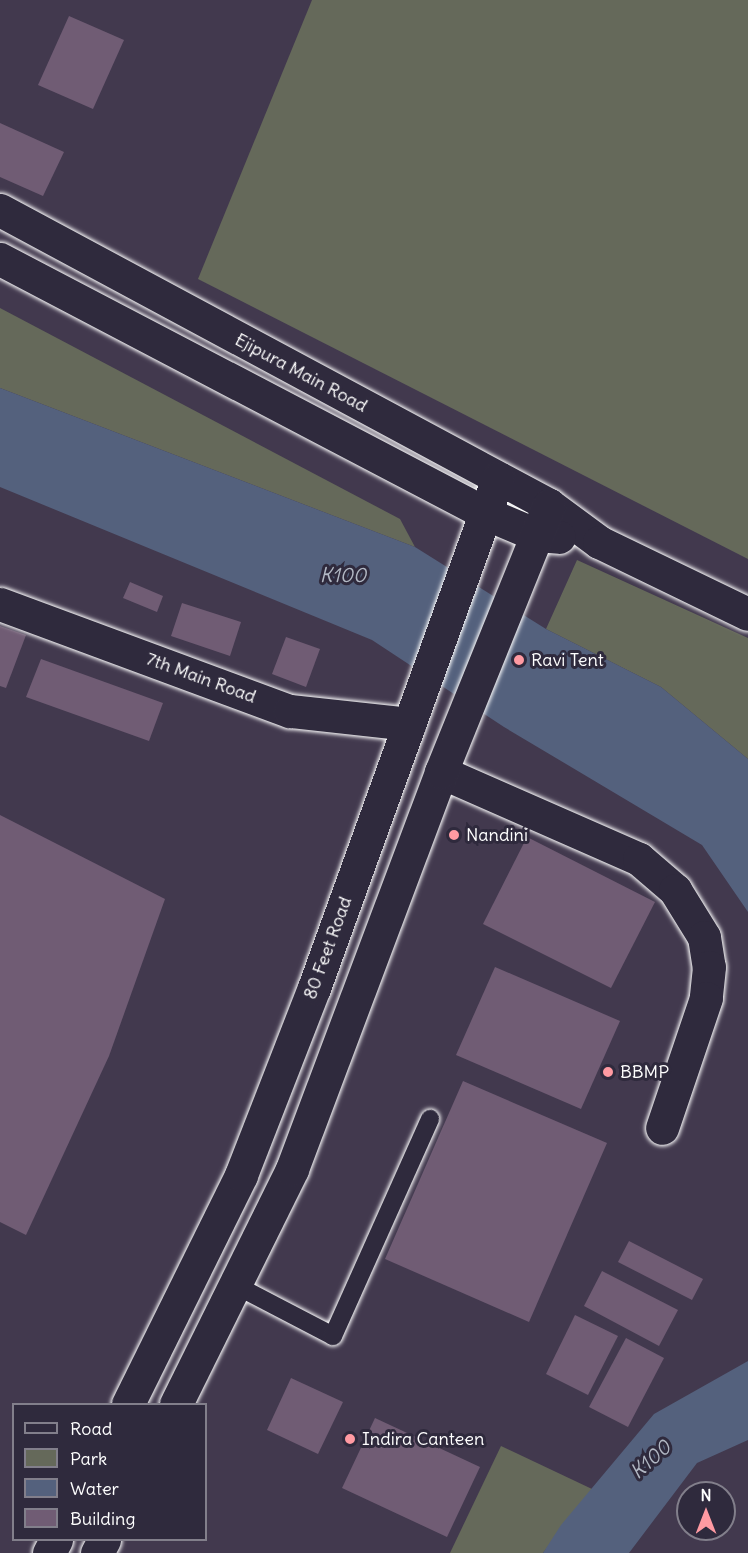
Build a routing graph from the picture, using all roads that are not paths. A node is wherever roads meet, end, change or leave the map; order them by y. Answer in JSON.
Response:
{"nodes":[{"id":1,"x":0,"y":210,"type":"edge"},
{"id":2,"x":0,"y":259,"type":"edge"},
{"id":3,"x":498,"y":478,"type":"junction"},
{"id":4,"x":549,"y":505,"type":"junction"},
{"id":5,"x":487,"y":514,"type":"junction"},
{"id":6,"x":537,"y":535,"type":"junction"},
{"id":7,"x":599,"y":542,"type":"junction"},
{"id":8,"x":0,"y":603,"type":"edge"},
{"id":9,"x":748,"y":614,"type":"edge"},
{"id":10,"x":413,"y":711,"type":"junction"},
{"id":11,"x":441,"y":772,"type":"junction"},
{"id":12,"x":430,"y":1119,"type":"dead end"},
{"id":13,"x":662,"y":1128,"type":"dead end"},
{"id":14,"x":237,"y":1286,"type":"junction"},
{"id":15,"x":170,"y":1326,"type":"junction"},
{"id":16,"x":209,"y":1344,"type":"junction"},
{"id":17,"x":129,"y":1403,"type":"edge"},
{"id":18,"x":178,"y":1403,"type":"edge"}],
"edges":[{"from":1,"to":3,"type":"main road","name":"Ejipura Main Road"},
{"from":2,"to":5,"type":"main road","name":"Ejipura Main Road"},
{"from":3,"to":4,"type":"main road","name":"Ejipura Main Road"},
{"from":3,"to":5,"type":"main road","name":"80 Feet Road"},
{"from":4,"to":6,"type":"main road"},
{"from":4,"to":7,"type":"main road","name":"Ejipura Main Road"},
{"from":5,"to":6,"type":"main road","name":"Ejipura Main Road"},
{"from":5,"to":10,"type":"main road","name":"80 Feet Road"},
{"from":6,"to":7,"type":"main road","name":"Ejipura Main Road"},
{"from":6,"to":11,"type":"main road"},
{"from":7,"to":9,"type":"main road","name":"Ejipura Main Road"},
{"from":8,"to":10,"type":"main road","name":"7th Main Road"},
{"from":10,"to":15,"type":"main road","name":"80 Feet Road"},
{"from":11,"to":13,"type":"main road"},
{"from":11,"to":14,"type":"main road"},
{"from":12,"to":14,"type":"lane"},
{"from":14,"to":16,"type":"main road"},
{"from":15,"to":16,"type":"main road"},
{"from":15,"to":17,"type":"main road","name":"80 Feet Road"},
{"from":16,"to":18,"type":"main road"}]}
